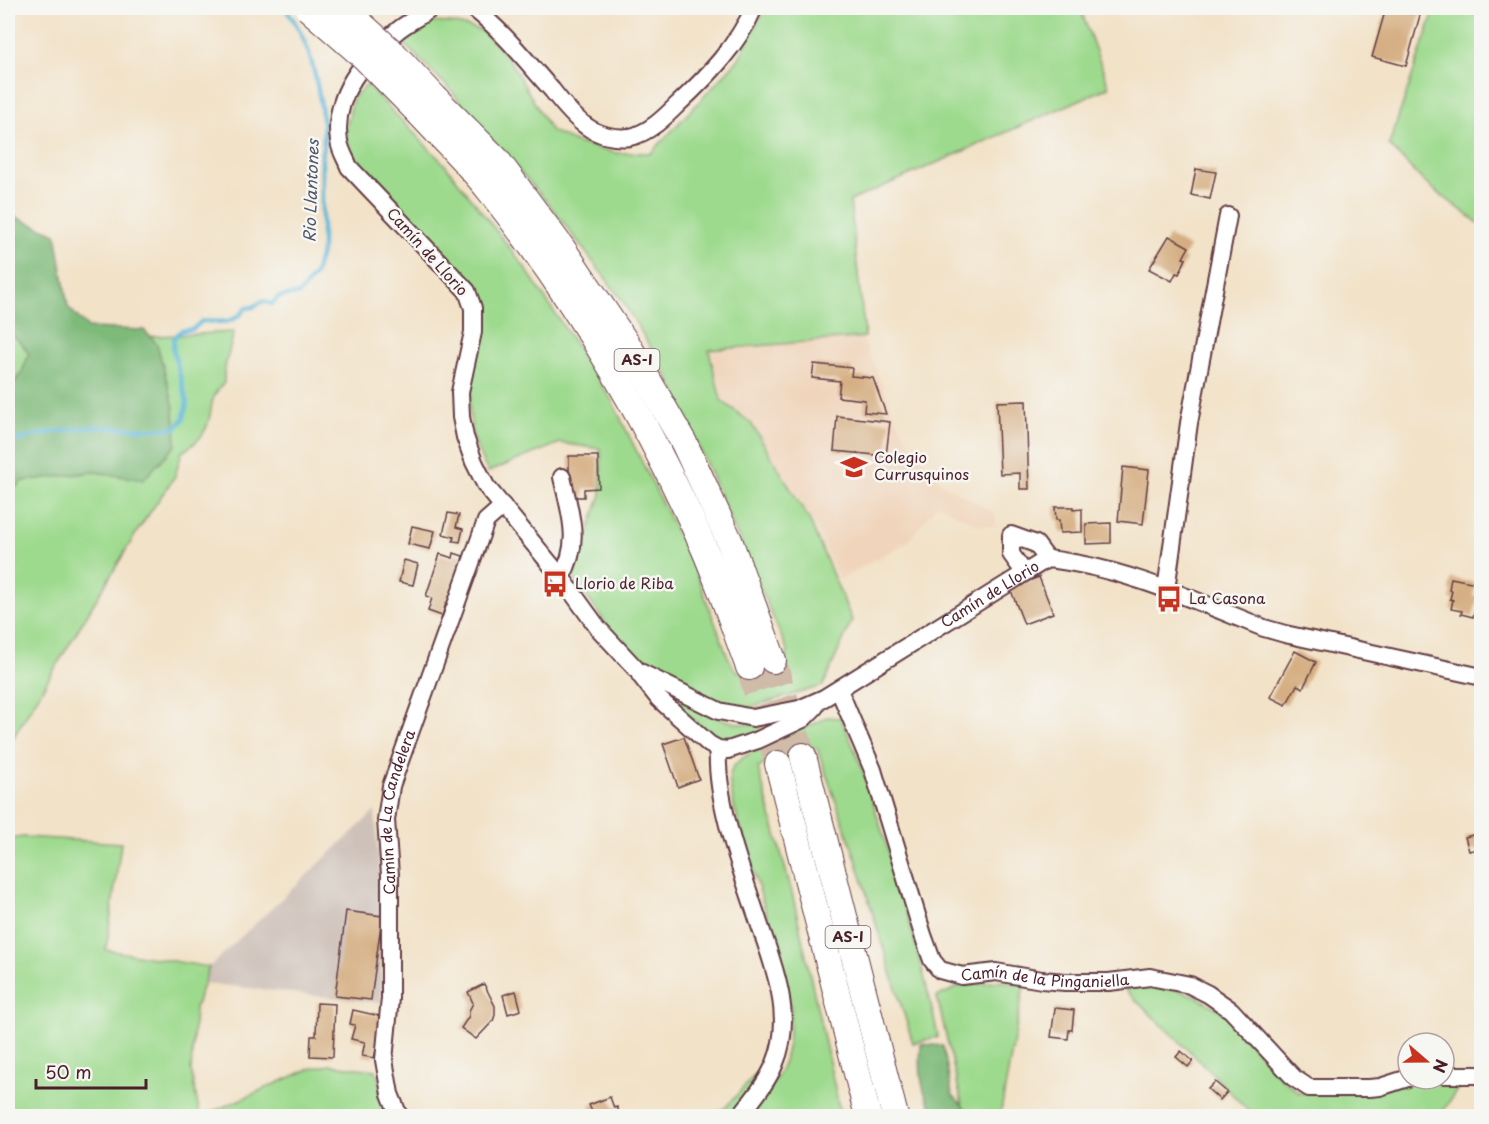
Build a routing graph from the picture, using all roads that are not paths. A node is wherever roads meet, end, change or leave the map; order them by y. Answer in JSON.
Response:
{"nodes":[{"id":1,"x":308,"y":8,"type":"edge"},
{"id":2,"x":343,"y":8,"type":"edge"},
{"id":3,"x":432,"y":8,"type":"edge"},
{"id":4,"x":473,"y":8,"type":"edge"},
{"id":5,"x":754,"y":8,"type":"edge"},
{"id":6,"x":428,"y":106,"type":"junction"},
{"id":7,"x":1227,"y":216,"type":"dead end"},
{"id":8,"x":562,"y":477,"type":"dead end"},
{"id":9,"x":503,"y":506,"type":"junction"},
{"id":10,"x":1047,"y":559,"type":"junction"},
{"id":11,"x":1023,"y":572,"type":"junction"},
{"id":12,"x":561,"y":577,"type":"junction"},
{"id":13,"x":1166,"y":590,"type":"junction"},
{"id":14,"x":773,"y":660,"type":"tunnel mouth"},
{"id":15,"x":748,"y":667,"type":"tunnel mouth"},
{"id":16,"x":638,"y":672,"type":"junction"},
{"id":17,"x":1482,"y":677,"type":"edge"},
{"id":18,"x":831,"y":694,"type":"junction"},
{"id":19,"x":718,"y":749,"type":"junction"},
{"id":20,"x":803,"y":756,"type":"tunnel mouth"},
{"id":21,"x":778,"y":764,"type":"tunnel mouth"},
{"id":22,"x":1456,"y":1075,"type":"edge"},
{"id":23,"x":1482,"y":1075,"type":"edge"},
{"id":24,"x":1396,"y":1082,"type":"edge"},
{"id":25,"x":399,"y":1116,"type":"edge"},
{"id":26,"x":740,"y":1116,"type":"edge"},
{"id":27,"x":868,"y":1116,"type":"edge"},
{"id":28,"x":895,"y":1116,"type":"edge"}],
"edges":[{"from":1,"to":6,"type":"highway","number":"AS-I","bridge":true},
{"from":2,"to":6,"type":"highway","number":"AS-I","bridge":true},
{"from":3,"to":9,"type":"street","name":"Camín de Llorio"},
{"from":4,"to":5,"type":"street"},
{"from":6,"to":14,"type":"highway","number":"AS-I"},
{"from":6,"to":15,"type":"highway","number":"AS-I"},
{"from":7,"to":13,"type":"street"},
{"from":8,"to":12,"type":"street"},
{"from":9,"to":12,"type":"street","name":"Camín de Llorio"},
{"from":9,"to":25,"type":"street","name":"Camín de La Candelera"},
{"from":10,"to":11,"type":"street","name":"Camín de Llorio"},
{"from":10,"to":11,"type":"street"},
{"from":10,"to":13,"type":"street","name":"Camín de Llorio"},
{"from":11,"to":18,"type":"street","name":"Camín de Llorio"},
{"from":12,"to":16,"type":"street","name":"Camín de Llorio"},
{"from":13,"to":17,"type":"street","name":"Camín de Llorio"},
{"from":16,"to":18,"type":"street","name":"Camín de Llorio"},
{"from":16,"to":19,"type":"street","name":"Camín de Llorio"},
{"from":18,"to":19,"type":"street","name":"Camín de Llorio"},
{"from":18,"to":24,"type":"street","name":"Camín de la Pinganiella"},
{"from":19,"to":26,"type":"street"},
{"from":20,"to":28,"type":"highway","number":"AS-I"},
{"from":21,"to":27,"type":"highway","number":"AS-I"},
{"from":22,"to":23,"type":"street"}]}
